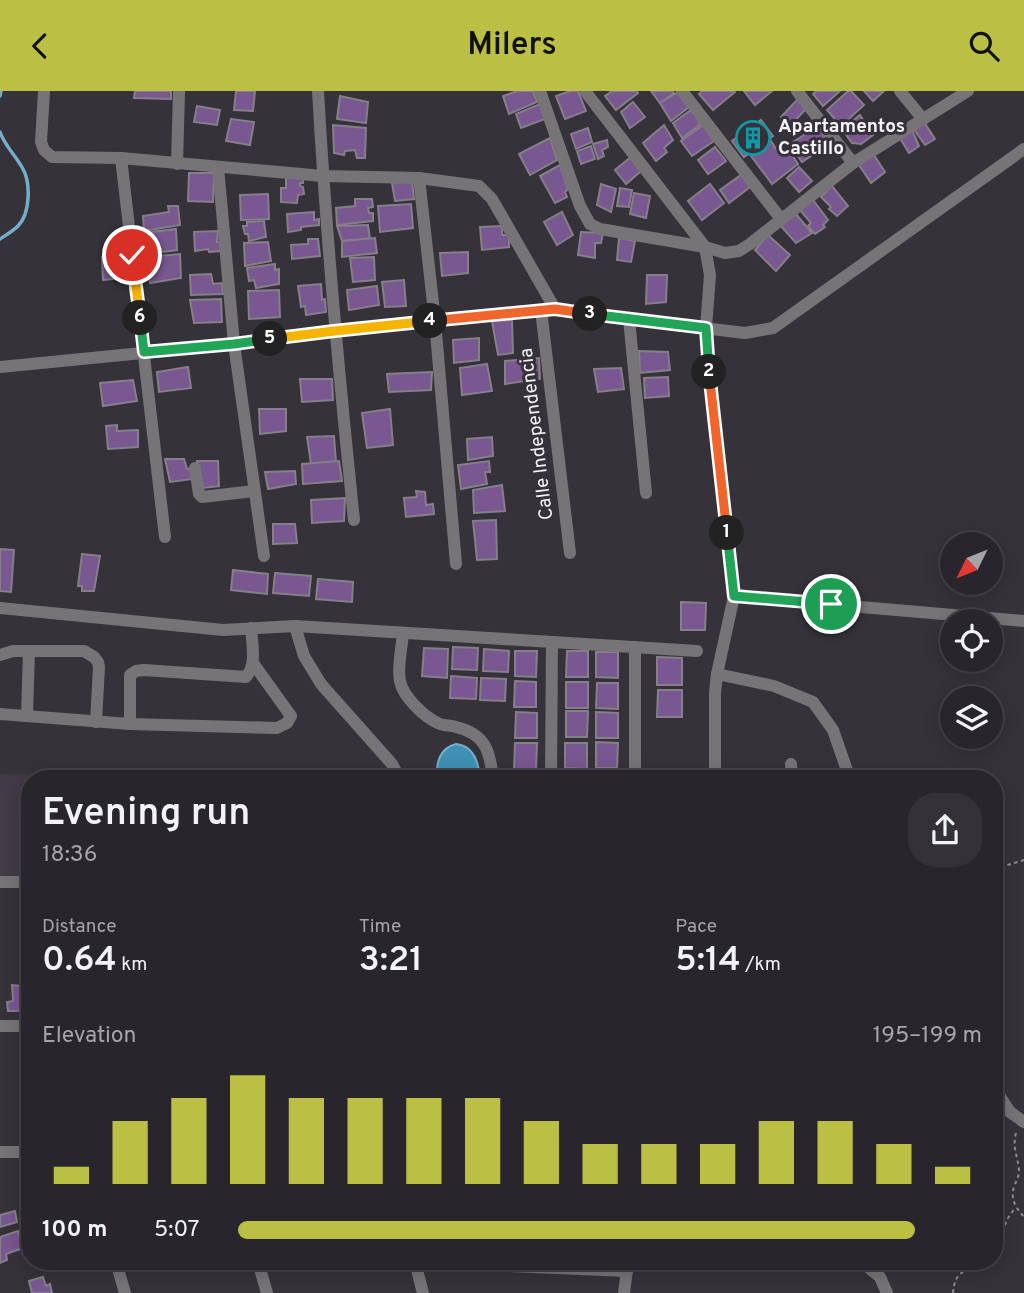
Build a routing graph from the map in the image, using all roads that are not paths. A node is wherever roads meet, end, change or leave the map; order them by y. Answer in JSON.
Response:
{"nodes":[{"id":1,"x":44,"y":91,"type":"edge"},
{"id":2,"x":179,"y":91,"type":"edge"},
{"id":3,"x":318,"y":91,"type":"edge"},
{"id":4,"x":540,"y":91,"type":"edge"},
{"id":5,"x":585,"y":91,"type":"edge"},
{"id":6,"x":682,"y":91,"type":"edge"},
{"id":7,"x":797,"y":91,"type":"edge"},
{"id":8,"x":900,"y":91,"type":"edge"},
{"id":9,"x":968,"y":91,"type":"edge"},
{"id":10,"x":922,"y":118,"type":"junction"},
{"id":11,"x":1024,"y":149,"type":"edge"},
{"id":12,"x":121,"y":158,"type":"junction"},
{"id":13,"x":853,"y":163,"type":"junction"},
{"id":14,"x":177,"y":164,"type":"junction"},
{"id":15,"x":218,"y":167,"type":"junction"},
{"id":16,"x":323,"y":176,"type":"junction"},
{"id":17,"x":419,"y":178,"type":"junction"},
{"id":18,"x":781,"y":219,"type":"junction"},
{"id":19,"x":705,"y":247,"type":"junction"},
{"id":20,"x":548,"y":309,"type":"junction"},
{"id":21,"x":629,"y":319,"type":"junction"},
{"id":22,"x":435,"y":321,"type":"junction"},
{"id":23,"x":706,"y":328,"type":"junction"},
{"id":24,"x":334,"y":331,"type":"junction"},
{"id":25,"x":234,"y":344,"type":"junction"},
{"id":26,"x":144,"y":352,"type":"junction"},
{"id":27,"x":0,"y":367,"type":"edge"},
{"id":28,"x":195,"y":468,"type":"dead end"},
{"id":29,"x":254,"y":491,"type":"junction"},
{"id":30,"x":646,"y":493,"type":"dead end"},
{"id":31,"x":354,"y":520,"type":"dead end"},
{"id":32,"x":165,"y":537,"type":"dead end"},
{"id":33,"x":570,"y":553,"type":"dead end"},
{"id":34,"x":264,"y":556,"type":"dead end"},
{"id":35,"x":456,"y":564,"type":"dead end"},
{"id":36,"x":734,"y":596,"type":"junction"},
{"id":37,"x":0,"y":608,"type":"edge"},
{"id":38,"x":1024,"y":621,"type":"edge"},
{"id":39,"x":295,"y":626,"type":"junction"},
{"id":40,"x":251,"y":628,"type":"junction"},
{"id":41,"x":403,"y":633,"type":"junction"},
{"id":42,"x":552,"y":642,"type":"junction"},
{"id":43,"x":635,"y":647,"type":"junction"},
{"id":44,"x":29,"y":651,"type":"junction"},
{"id":45,"x":697,"y":651,"type":"dead end"},
{"id":46,"x":0,"y":655,"type":"edge"},
{"id":47,"x":253,"y":663,"type":"junction"},
{"id":48,"x":717,"y":674,"type":"junction"},
{"id":49,"x":0,"y":714,"type":"edge"},
{"id":50,"x":27,"y":716,"type":"junction"},
{"id":51,"x":96,"y":722,"type":"junction"},
{"id":52,"x":130,"y":724,"type":"junction"},
{"id":53,"x":791,"y":764,"type":"dead end"},
{"id":54,"x":395,"y":770,"type":"edge"},
{"id":55,"x":492,"y":770,"type":"edge"},
{"id":56,"x":551,"y":770,"type":"edge"},
{"id":57,"x":635,"y":770,"type":"edge"},
{"id":58,"x":715,"y":770,"type":"edge"},
{"id":59,"x":791,"y":770,"type":"edge"},
{"id":60,"x":847,"y":770,"type":"edge"},
{"id":61,"x":0,"y":882,"type":"edge"},
{"id":62,"x":21,"y":882,"type":"edge"},
{"id":63,"x":0,"y":1026,"type":"edge"},
{"id":64,"x":21,"y":1026,"type":"edge"},
{"id":65,"x":1003,"y":1101,"type":"edge"},
{"id":66,"x":1023,"y":1122,"type":"edge"},
{"id":67,"x":0,"y":1152,"type":"edge"},
{"id":68,"x":21,"y":1152,"type":"edge"},
{"id":69,"x":118,"y":1270,"type":"edge"},
{"id":70,"x":260,"y":1270,"type":"edge"},
{"id":71,"x":417,"y":1270,"type":"edge"},
{"id":72,"x":627,"y":1270,"type":"edge"},
{"id":73,"x":872,"y":1270,"type":"edge"},
{"id":74,"x":125,"y":1293,"type":"edge"},
{"id":75,"x":267,"y":1293,"type":"edge"},
{"id":76,"x":423,"y":1293,"type":"edge"},
{"id":77,"x":624,"y":1293,"type":"edge"},
{"id":78,"x":887,"y":1293,"type":"edge"}],
"edges":[{"from":1,"to":12,"type":"street"},
{"from":2,"to":14,"type":"street"},
{"from":3,"to":16,"type":"street"},
{"from":4,"to":19,"type":"street"},
{"from":5,"to":19,"type":"street"},
{"from":6,"to":18,"type":"street"},
{"from":7,"to":13,"type":"street"},
{"from":8,"to":10,"type":"street"},
{"from":9,"to":10,"type":"street"},
{"from":10,"to":13,"type":"street"},
{"from":11,"to":23,"type":"street"},
{"from":12,"to":14,"type":"street"},
{"from":12,"to":26,"type":"street"},
{"from":13,"to":18,"type":"street"},
{"from":14,"to":15,"type":"street"},
{"from":15,"to":16,"type":"street"},
{"from":15,"to":25,"type":"street"},
{"from":16,"to":17,"type":"street"},
{"from":16,"to":24,"type":"street"},
{"from":17,"to":20,"type":"street"},
{"from":17,"to":22,"type":"street"},
{"from":18,"to":19,"type":"street"},
{"from":19,"to":23,"type":"street"},
{"from":20,"to":21,"type":"street"},
{"from":20,"to":22,"type":"street"},
{"from":20,"to":33,"type":"street","name":"Calle Independencia"},
{"from":21,"to":23,"type":"street"},
{"from":21,"to":30,"type":"street"},
{"from":22,"to":24,"type":"street"},
{"from":22,"to":35,"type":"street"},
{"from":23,"to":36,"type":"street"},
{"from":24,"to":25,"type":"street"},
{"from":24,"to":31,"type":"street"},
{"from":25,"to":26,"type":"street"},
{"from":25,"to":29,"type":"street"},
{"from":26,"to":27,"type":"street"},
{"from":26,"to":32,"type":"street"},
{"from":28,"to":29,"type":"street"},
{"from":29,"to":34,"type":"street"},
{"from":36,"to":38,"type":"street"},
{"from":36,"to":48,"type":"street"},
{"from":37,"to":40,"type":"street"},
{"from":39,"to":40,"type":"street"},
{"from":39,"to":41,"type":"street"},
{"from":39,"to":54,"type":"street"},
{"from":40,"to":47,"type":"street"},
{"from":41,"to":42,"type":"street"},
{"from":41,"to":55,"type":"street"},
{"from":42,"to":43,"type":"street"},
{"from":42,"to":56,"type":"street"},
{"from":43,"to":45,"type":"street"},
{"from":43,"to":57,"type":"street"},
{"from":44,"to":46,"type":"street"},
{"from":44,"to":50,"type":"street"},
{"from":44,"to":51,"type":"street"},
{"from":47,"to":52,"type":"street"},
{"from":47,"to":52,"type":"street"},
{"from":48,"to":58,"type":"street"},
{"from":48,"to":60,"type":"street"},
{"from":49,"to":50,"type":"street"},
{"from":50,"to":51,"type":"street"},
{"from":51,"to":52,"type":"street"},
{"from":53,"to":59,"type":"street"},
{"from":61,"to":62,"type":"street"},
{"from":63,"to":64,"type":"street"},
{"from":65,"to":66,"type":"street"},
{"from":67,"to":68,"type":"street"},
{"from":69,"to":74,"type":"street"},
{"from":70,"to":75,"type":"street"},
{"from":71,"to":76,"type":"street"},
{"from":72,"to":77,"type":"street"},
{"from":73,"to":78,"type":"street"}]}
